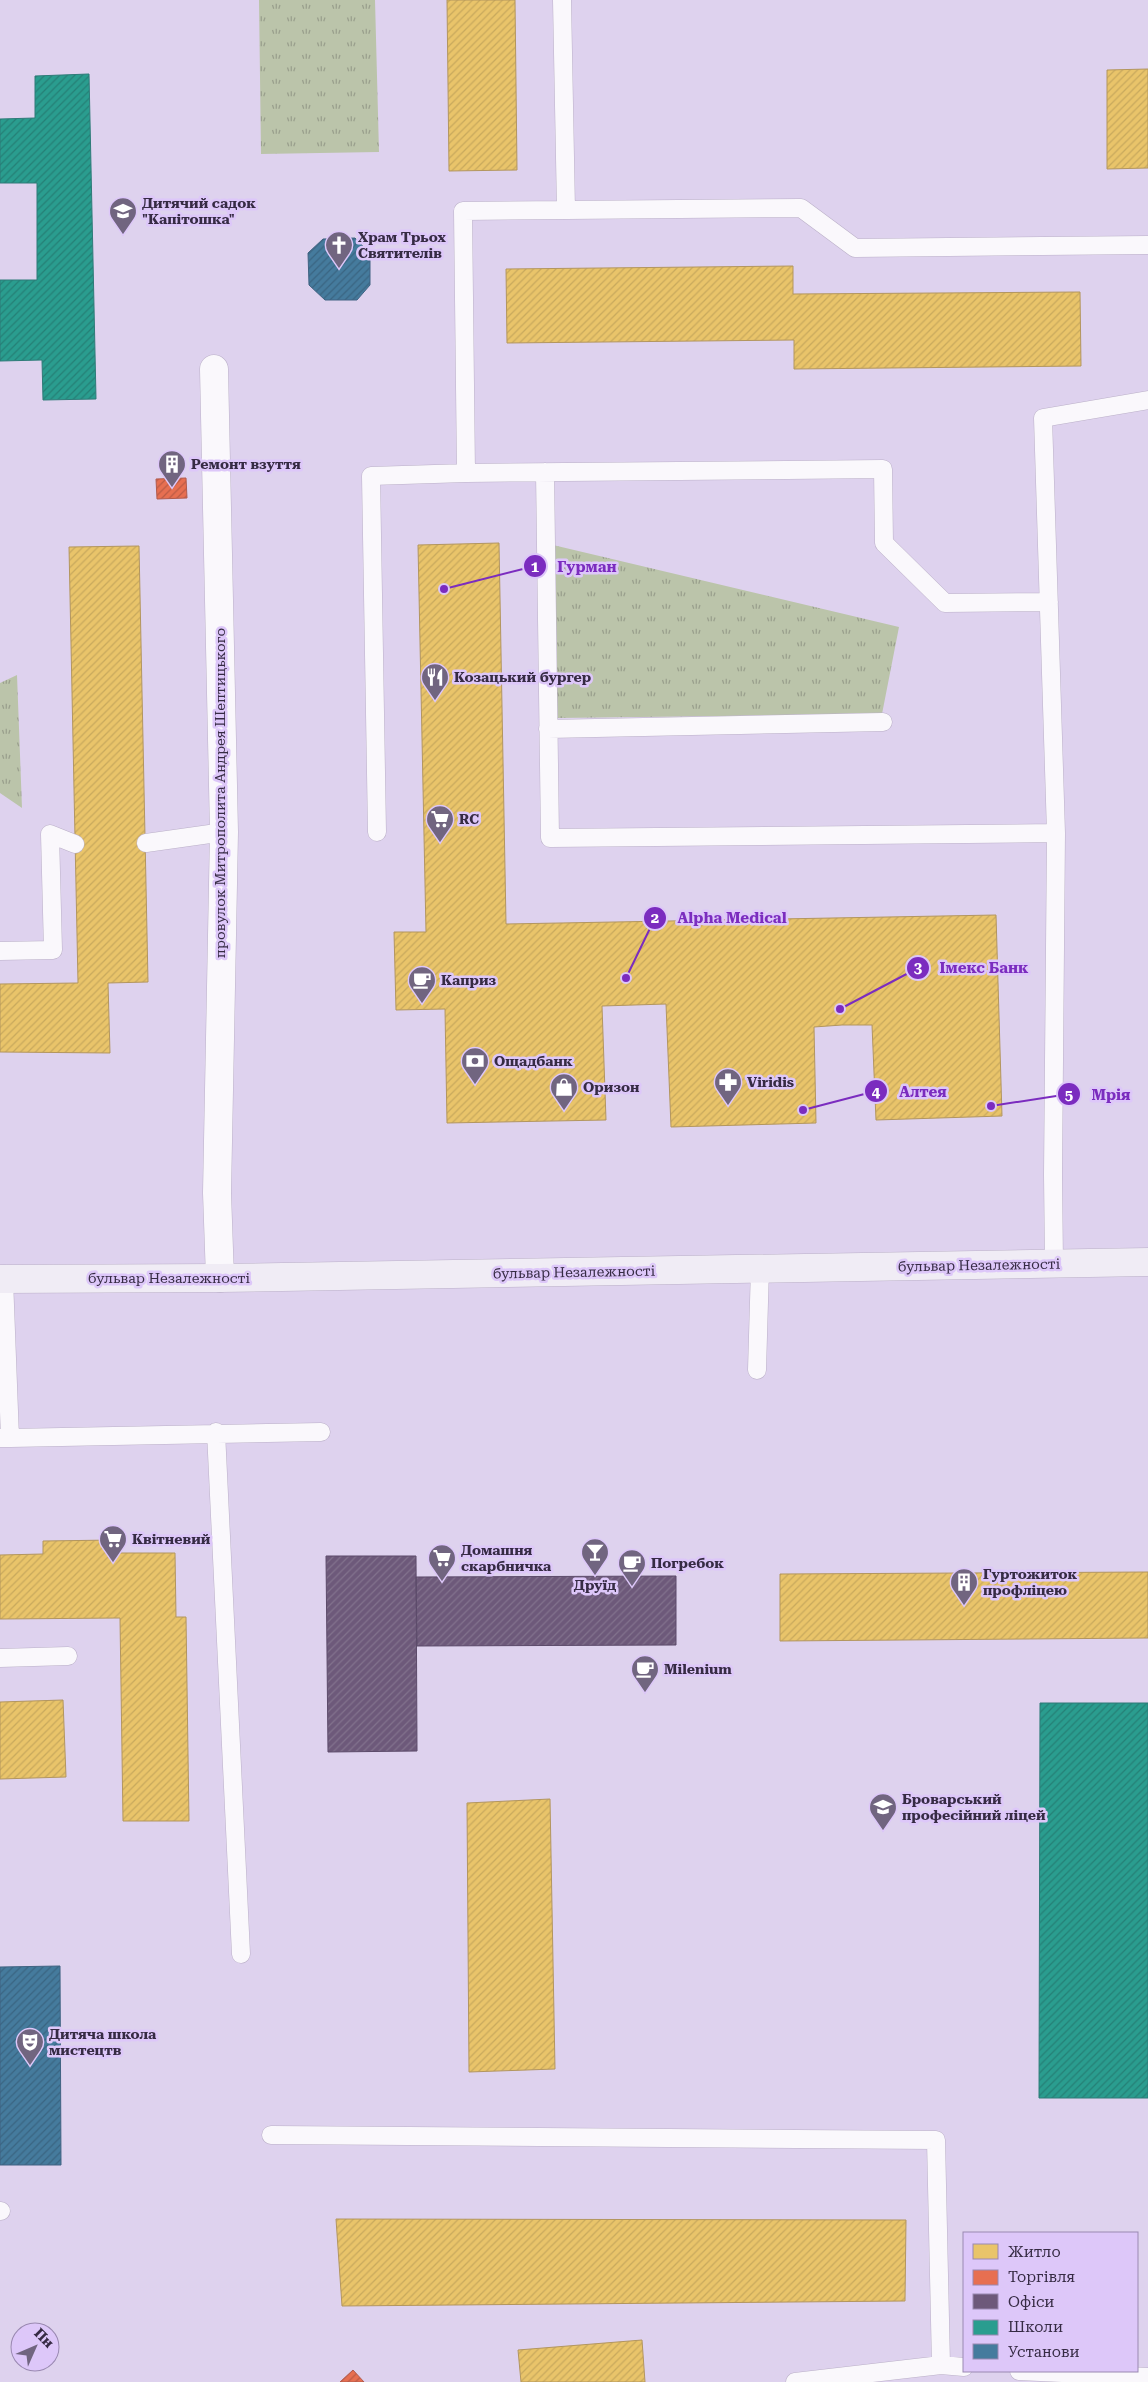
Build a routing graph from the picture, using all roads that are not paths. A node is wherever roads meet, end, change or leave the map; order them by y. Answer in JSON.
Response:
{"nodes":[{"id":1,"x":562,"y":0,"type":"edge"},
{"id":2,"x":566,"y":210,"type":"junction"},
{"id":3,"x":1148,"y":245,"type":"edge"},
{"id":4,"x":214,"y":369,"type":"dead end"},
{"id":5,"x":1148,"y":400,"type":"edge"},
{"id":6,"x":545,"y":472,"type":"junction"},
{"id":7,"x":466,"y":473,"type":"junction"},
{"id":8,"x":1049,"y":602,"type":"junction"},
{"id":9,"x":883,"y":722,"type":"dead end"},
{"id":10,"x":548,"y":729,"type":"junction"},
{"id":11,"x":224,"y":832,"type":"junction"},
{"id":12,"x":377,"y":832,"type":"dead end"},
{"id":13,"x":1056,"y":833,"type":"junction"},
{"id":14,"x":146,"y":843,"type":"dead end"},
{"id":15,"x":75,"y":844,"type":"dead end"},
{"id":16,"x":0,"y":951,"type":"edge"},
{"id":17,"x":1148,"y":1262,"type":"edge"},
{"id":18,"x":1054,"y":1264,"type":"junction"},
{"id":19,"x":760,"y":1268,"type":"junction"},
{"id":20,"x":220,"y":1278,"type":"junction"},
{"id":21,"x":2,"y":1279,"type":"edge"},
{"id":22,"x":757,"y":1370,"type":"dead end"},
{"id":23,"x":216,"y":1432,"type":"junction"},
{"id":24,"x":321,"y":1432,"type":"dead end"},
{"id":25,"x":5,"y":1438,"type":"edge"},
{"id":26,"x":68,"y":1656,"type":"dead end"},
{"id":27,"x":0,"y":1658,"type":"edge"},
{"id":28,"x":241,"y":1954,"type":"dead end"},
{"id":29,"x":271,"y":2135,"type":"dead end"},
{"id":30,"x":940,"y":2365,"type":"junction"},
{"id":31,"x":963,"y":2367,"type":"edge"},
{"id":32,"x":1023,"y":2372,"type":"edge"},
{"id":33,"x":1036,"y":2377,"type":"edge"},
{"id":34,"x":1148,"y":2377,"type":"edge"},
{"id":35,"x":795,"y":2382,"type":"edge"}],
"edges":[{"from":1,"to":2,"type":"lane"},
{"from":2,"to":3,"type":"lane"},
{"from":2,"to":7,"type":"lane"},
{"from":4,"to":11,"type":"street","name":"провулок Митрополита Андрея Шептицького"},
{"from":5,"to":8,"type":"lane"},
{"from":6,"to":7,"type":"lane"},
{"from":6,"to":8,"type":"lane"},
{"from":6,"to":10,"type":"lane"},
{"from":7,"to":12,"type":"lane"},
{"from":8,"to":13,"type":"lane"},
{"from":9,"to":10,"type":"lane"},
{"from":10,"to":13,"type":"lane"},
{"from":11,"to":14,"type":"lane"},
{"from":11,"to":20,"type":"street","name":"провулок Митрополита Андрея Шептицького"},
{"from":13,"to":18,"type":"lane"},
{"from":15,"to":16,"type":"lane"},
{"from":17,"to":18,"type":"main road","name":"бульвар Незалежності"},
{"from":18,"to":19,"type":"main road","name":"бульвар Незалежності"},
{"from":19,"to":20,"type":"main road","name":"бульвар Незалежності"},
{"from":19,"to":22,"type":"lane"},
{"from":20,"to":21,"type":"main road","name":"бульвар Незалежності"},
{"from":21,"to":25,"type":"lane"},
{"from":23,"to":24,"type":"lane"},
{"from":23,"to":25,"type":"lane"},
{"from":23,"to":28,"type":"lane"},
{"from":26,"to":27,"type":"lane"},
{"from":29,"to":30,"type":"lane"},
{"from":30,"to":31,"type":"lane"},
{"from":30,"to":35,"type":"lane"},
{"from":32,"to":33,"type":"lane"},
{"from":33,"to":34,"type":"lane"}]}
